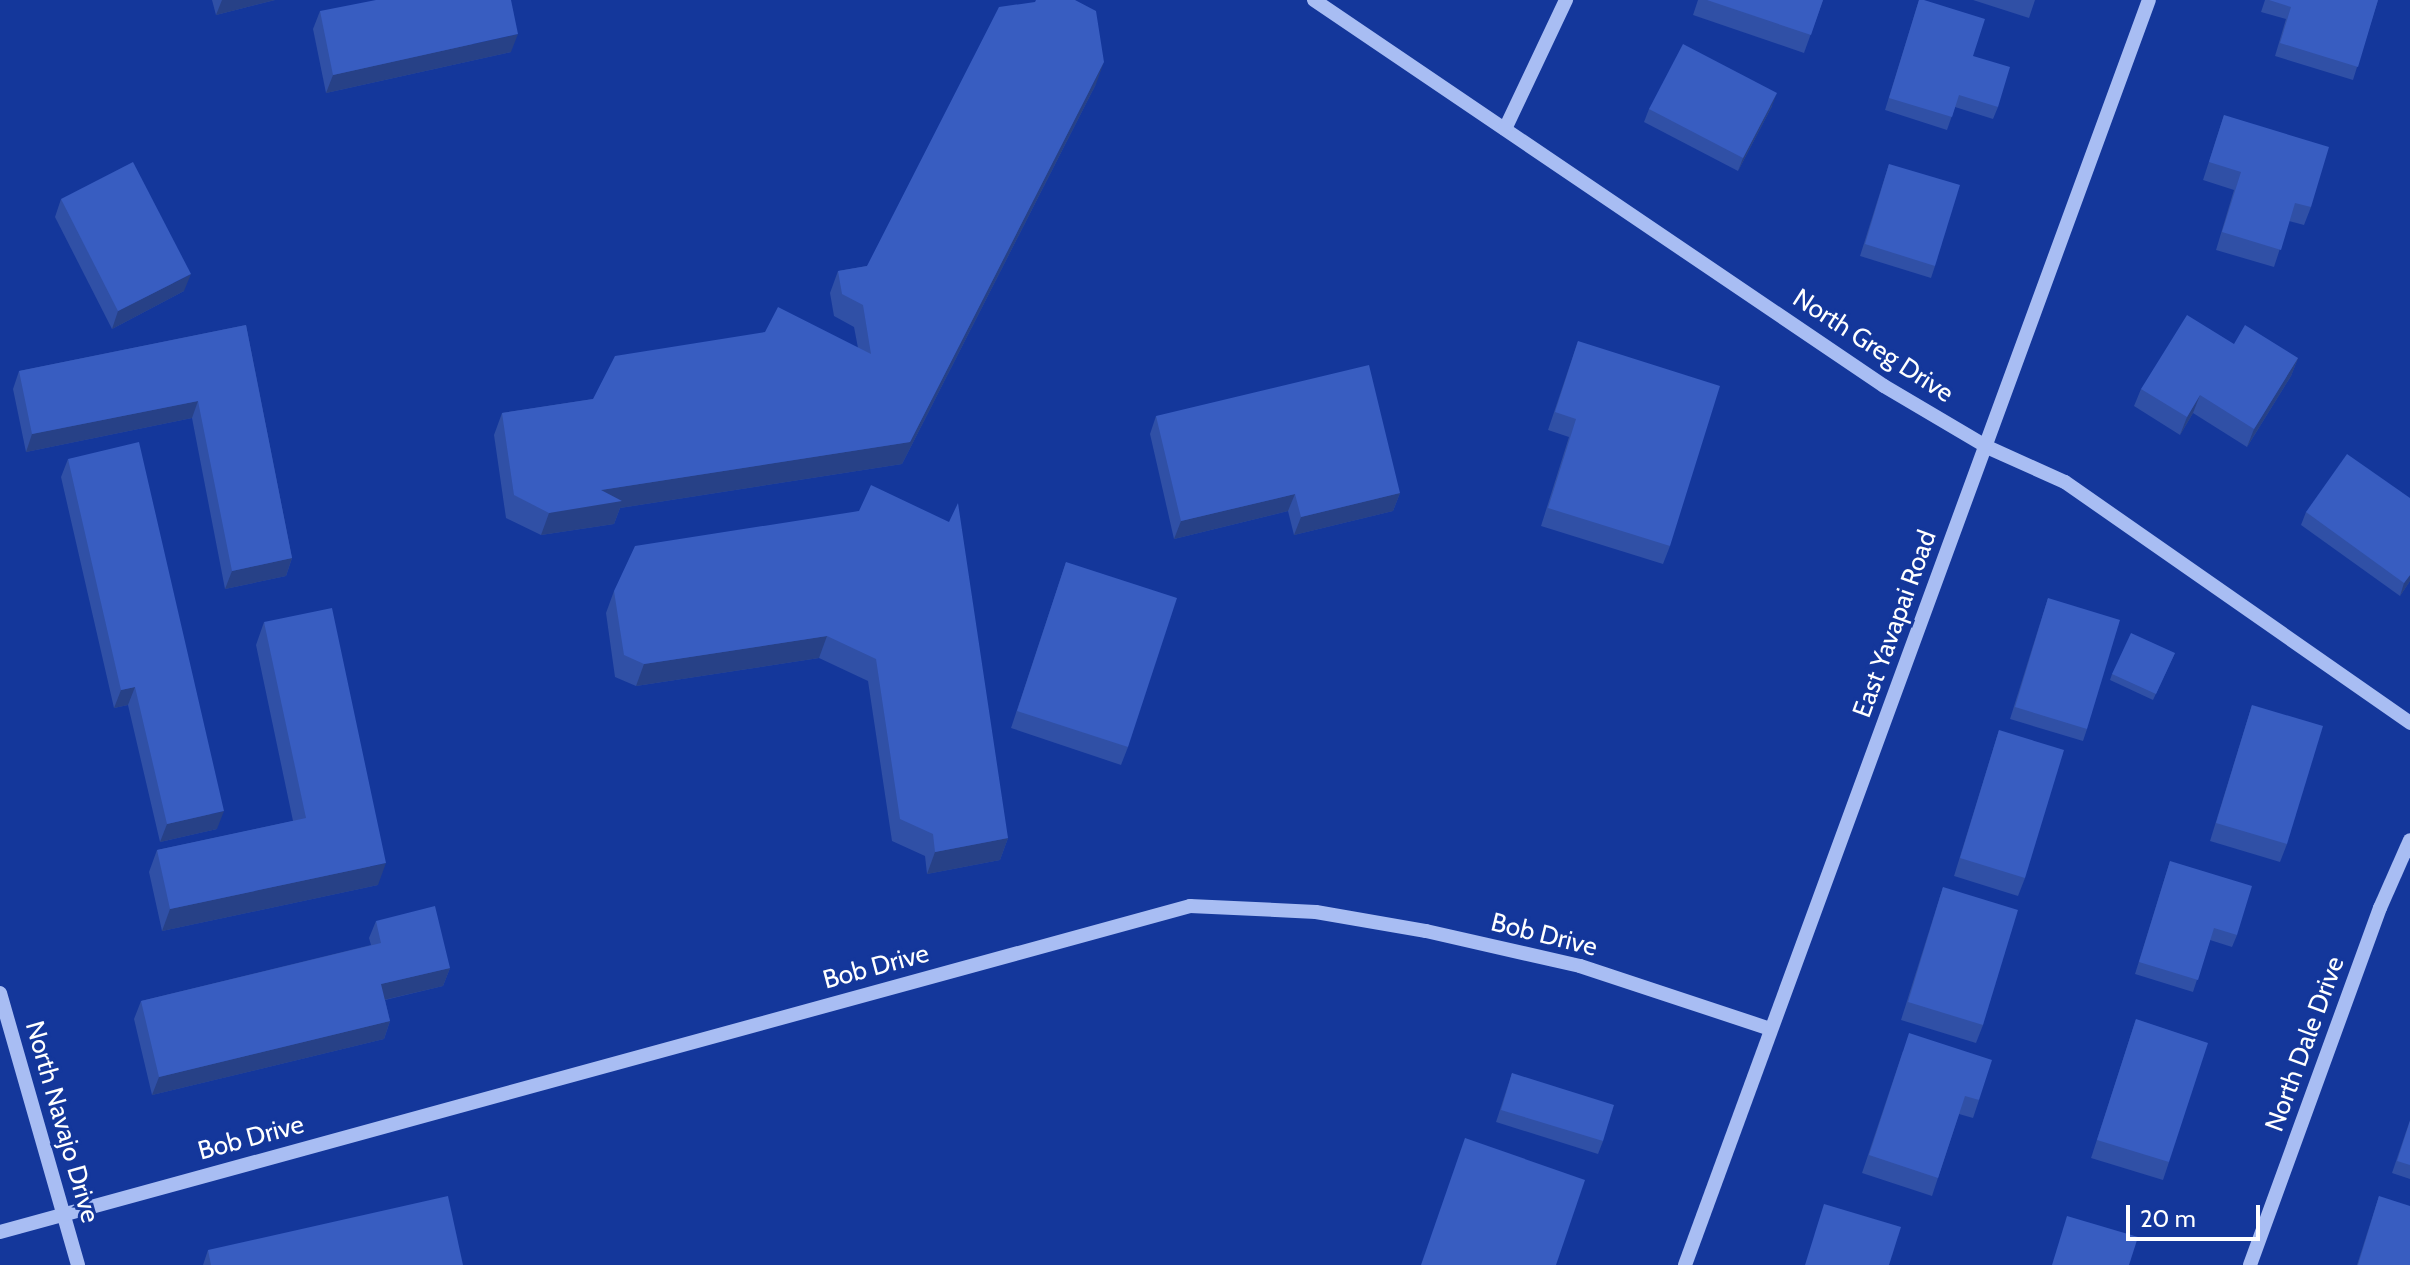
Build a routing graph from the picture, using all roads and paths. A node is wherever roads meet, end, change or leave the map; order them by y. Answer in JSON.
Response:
{"nodes":[{"id":1,"x":1314,"y":0,"type":"edge"},
{"id":2,"x":1566,"y":0,"type":"edge"},
{"id":3,"x":2149,"y":0,"type":"edge"},
{"id":4,"x":1505,"y":129,"type":"junction"},
{"id":5,"x":1987,"y":447,"type":"junction"},
{"id":6,"x":2410,"y":723,"type":"edge"},
{"id":7,"x":2410,"y":840,"type":"edge"},
{"id":8,"x":0,"y":993,"type":"edge"},
{"id":9,"x":1770,"y":1029,"type":"junction"},
{"id":10,"x":63,"y":1213,"type":"junction"},
{"id":11,"x":0,"y":1232,"type":"edge"},
{"id":12,"x":78,"y":1265,"type":"edge"},
{"id":13,"x":1685,"y":1265,"type":"edge"},
{"id":14,"x":2250,"y":1265,"type":"edge"}],
"edges":[{"from":1,"to":4,"type":"street","name":"North Greg Drive"},
{"from":2,"to":4,"type":"street"},
{"from":3,"to":5,"type":"street","name":"East Yavapai Road"},
{"from":4,"to":5,"type":"street","name":"North Greg Drive"},
{"from":5,"to":6,"type":"street","name":"North Greg Drive"},
{"from":5,"to":9,"type":"street","name":"East Yavapai Road"},
{"from":7,"to":14,"type":"street","name":"North Dale Drive"},
{"from":8,"to":10,"type":"street","name":"North Navajo Drive"},
{"from":9,"to":10,"type":"street","name":"Bob Drive"},
{"from":9,"to":13,"type":"street","name":"East Yavapai Road"},
{"from":10,"to":11,"type":"street","name":"Bob Drive"},
{"from":10,"to":12,"type":"street","name":"North Navajo Drive"}]}
